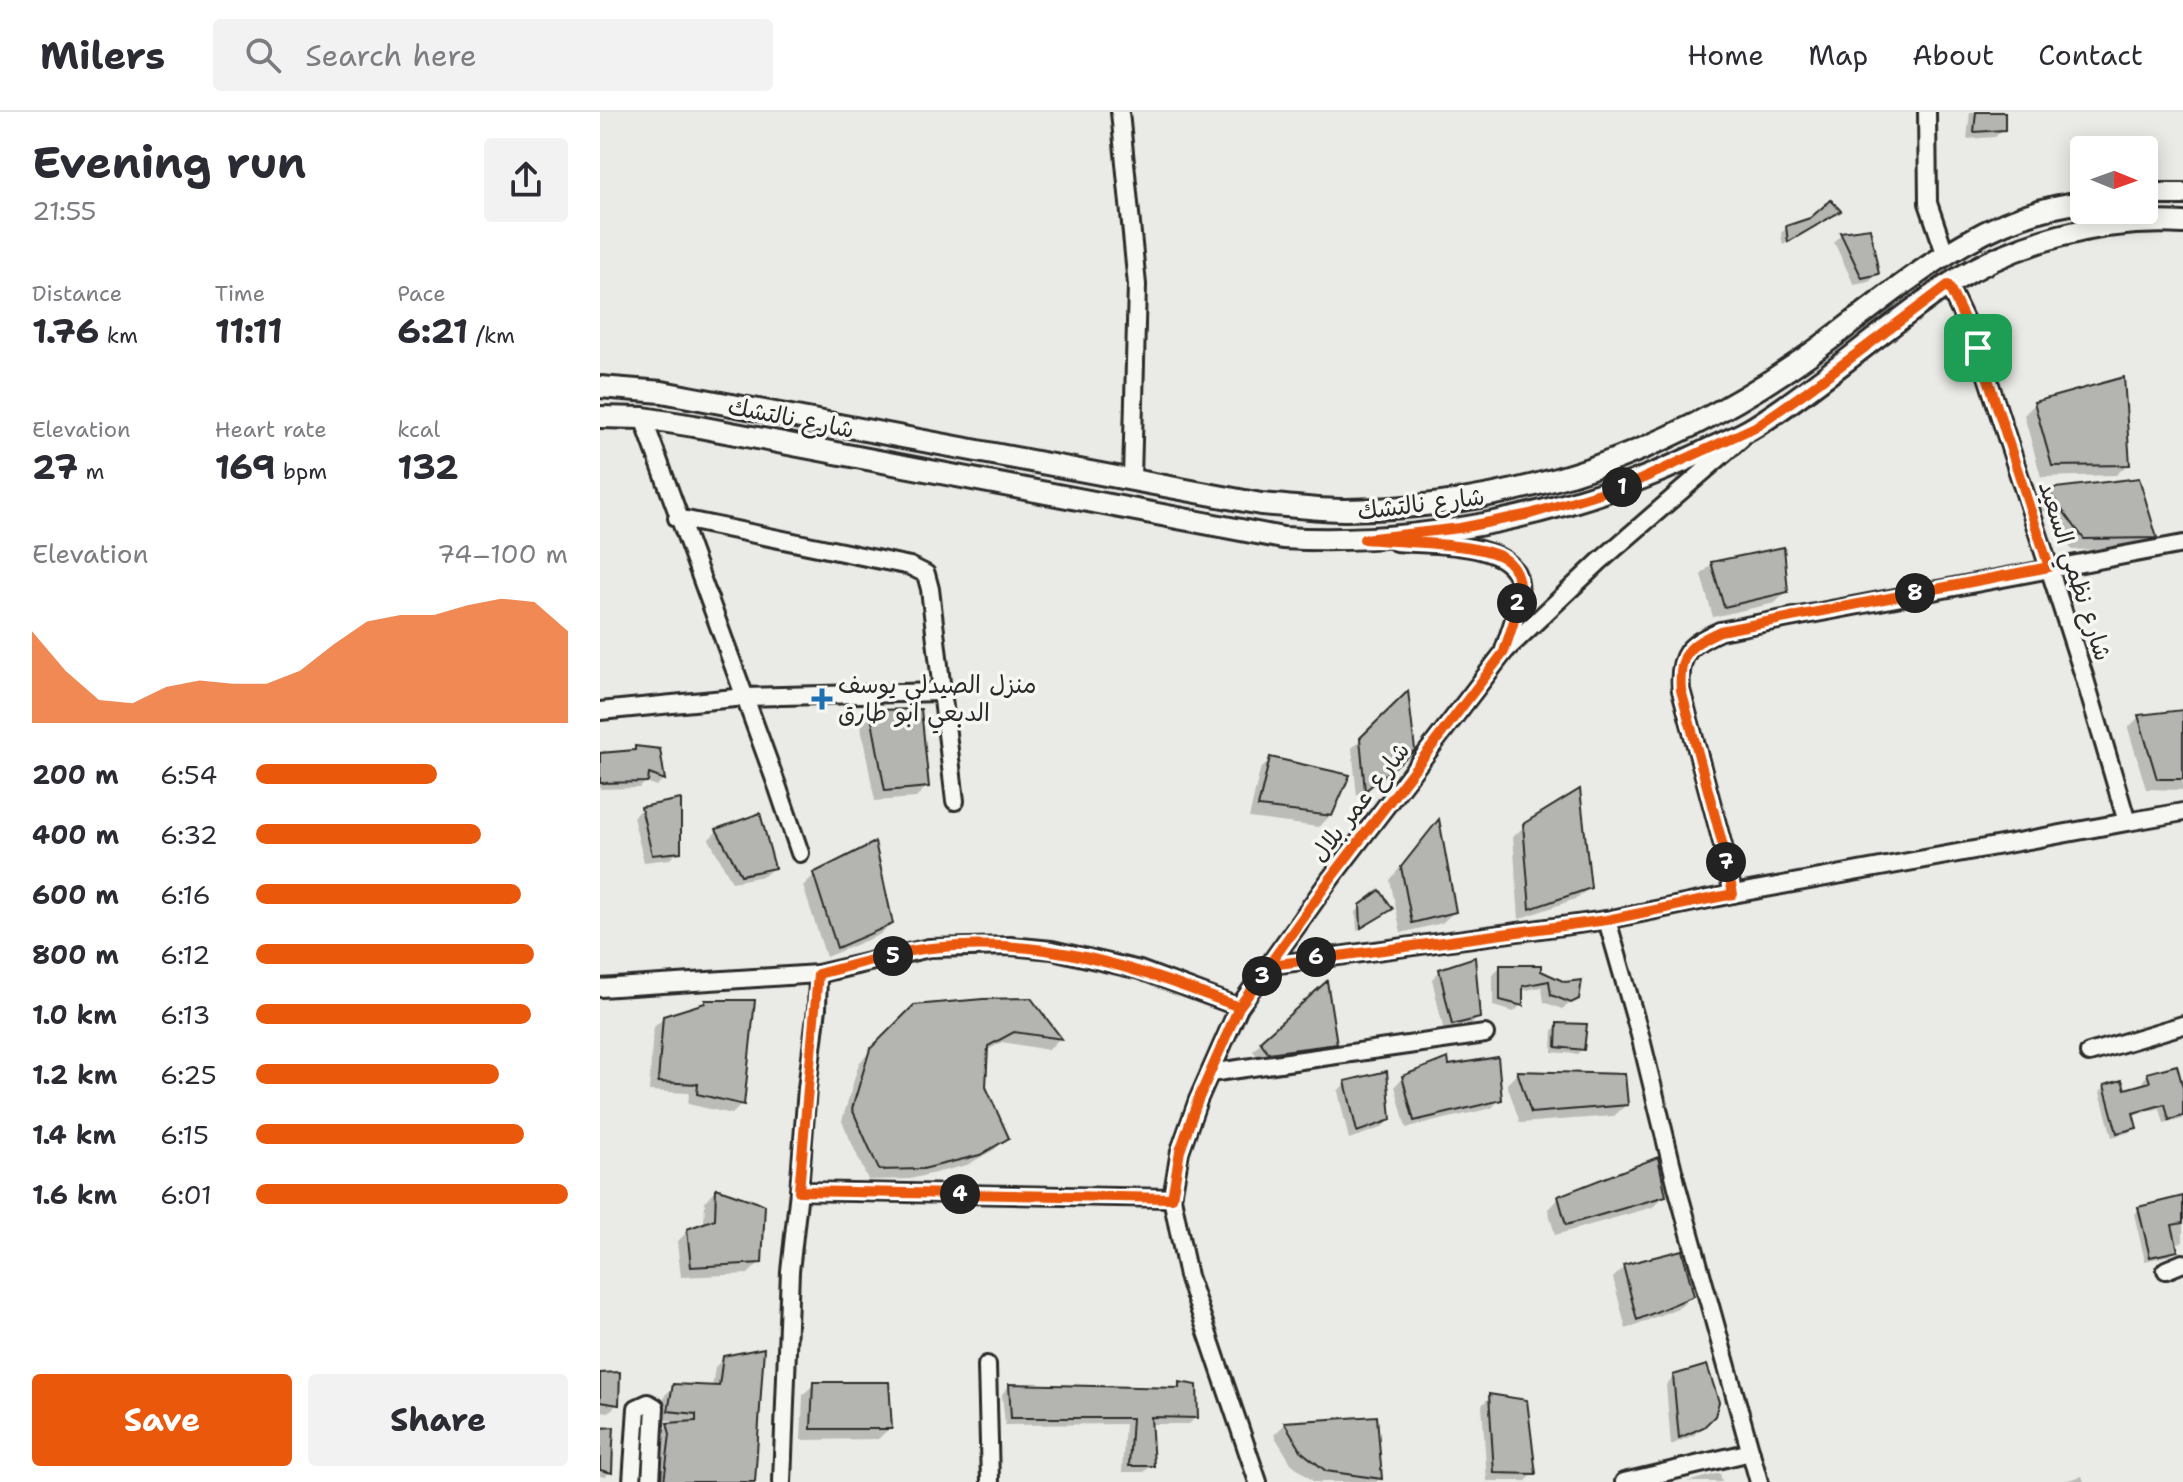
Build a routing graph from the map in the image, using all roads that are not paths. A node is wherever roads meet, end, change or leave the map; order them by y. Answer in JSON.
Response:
{"nodes":[{"id":1,"x":1120,"y":112,"type":"edge"},
{"id":2,"x":1927,"y":112,"type":"edge"},
{"id":3,"x":2158,"y":194,"type":"edge"},
{"id":4,"x":2183,"y":194,"type":"edge"},
{"id":5,"x":2070,"y":203,"type":"edge"},
{"id":6,"x":2183,"y":223,"type":"edge"},
{"id":7,"x":1945,"y":253,"type":"junction"},
{"id":8,"x":1948,"y":285,"type":"junction"},
{"id":9,"x":600,"y":387,"type":"edge"},
{"id":10,"x":600,"y":417,"type":"edge"},
{"id":11,"x":643,"y":418,"type":"junction"},
{"id":12,"x":1755,"y":427,"type":"junction"},
{"id":13,"x":1132,"y":478,"type":"junction"},
{"id":14,"x":677,"y":518,"type":"junction"},
{"id":15,"x":1364,"y":539,"type":"junction"},
{"id":16,"x":2183,"y":544,"type":"edge"},
{"id":17,"x":2049,"y":567,"type":"junction"},
{"id":18,"x":1504,"y":652,"type":"junction"},
{"id":19,"x":940,"y":692,"type":"junction"},
{"id":20,"x":745,"y":697,"type":"junction"},
{"id":21,"x":600,"y":711,"type":"edge"},
{"id":22,"x":955,"y":801,"type":"dead end"},
{"id":23,"x":2183,"y":812,"type":"edge"},
{"id":24,"x":2127,"y":822,"type":"junction"},
{"id":25,"x":800,"y":853,"type":"dead end"},
{"id":26,"x":1733,"y":894,"type":"junction"},
{"id":27,"x":1607,"y":920,"type":"junction"},
{"id":28,"x":1271,"y":965,"type":"junction"},
{"id":29,"x":818,"y":974,"type":"junction"},
{"id":30,"x":600,"y":988,"type":"edge"},
{"id":31,"x":1239,"y":1007,"type":"junction"},
{"id":32,"x":2183,"y":1025,"type":"edge"},
{"id":33,"x":1485,"y":1034,"type":"dead end"},
{"id":34,"x":2089,"y":1053,"type":"dead end"},
{"id":35,"x":1210,"y":1073,"type":"junction"},
{"id":36,"x":799,"y":1191,"type":"junction"},
{"id":37,"x":1172,"y":1198,"type":"junction"},
{"id":38,"x":2183,"y":1263,"type":"edge"},
{"id":39,"x":2166,"y":1270,"type":"dead end"},
{"id":40,"x":987,"y":1365,"type":"dead end"},
{"id":41,"x":654,"y":1440,"type":"junction"},
{"id":42,"x":635,"y":1441,"type":"junction"},
{"id":43,"x":1751,"y":1452,"type":"junction"},
{"id":44,"x":632,"y":1482,"type":"edge"},
{"id":45,"x":651,"y":1482,"type":"edge"},
{"id":46,"x":782,"y":1482,"type":"edge"},
{"id":47,"x":990,"y":1482,"type":"edge"},
{"id":48,"x":1258,"y":1482,"type":"edge"},
{"id":49,"x":1269,"y":1482,"type":"edge"},
{"id":50,"x":1624,"y":1482,"type":"edge"},
{"id":51,"x":1759,"y":1482,"type":"edge"}],
"edges":[{"from":1,"to":13,"type":"street"},
{"from":2,"to":7,"type":"street"},
{"from":3,"to":4,"type":"main road"},
{"from":5,"to":7,"type":"main road","name":"شارع نالتشك"},
{"from":6,"to":8,"type":"main road","name":"شارع نالتشك"},
{"from":7,"to":13,"type":"main road","name":"شارع نالتشك"},
{"from":8,"to":12,"type":"main road","name":"شارع نالتشك"},
{"from":8,"to":17,"type":"street","name":"شارع نظمي السعيد"},
{"from":9,"to":13,"type":"main road","name":"شارع نالتشك"},
{"from":10,"to":11,"type":"main road","name":"شارع نالتشك"},
{"from":11,"to":14,"type":"street"},
{"from":11,"to":15,"type":"main road","name":"شارع نالتشك"},
{"from":12,"to":15,"type":"main road","name":"شارع نالتشك"},
{"from":12,"to":18,"type":"street","name":"شارع عمر بلال"},
{"from":14,"to":19,"type":"street"},
{"from":14,"to":20,"type":"street"},
{"from":15,"to":18,"type":"street"},
{"from":16,"to":17,"type":"street"},
{"from":17,"to":24,"type":"street","name":"شارع نظمي السعيد"},
{"from":17,"to":26,"type":"street"},
{"from":18,"to":28,"type":"street","name":"شارع عمر بلال"},
{"from":19,"to":20,"type":"street"},
{"from":19,"to":22,"type":"street"},
{"from":20,"to":21,"type":"street"},
{"from":20,"to":25,"type":"street"},
{"from":23,"to":24,"type":"street"},
{"from":24,"to":26,"type":"street"},
{"from":26,"to":27,"type":"street"},
{"from":27,"to":28,"type":"street"},
{"from":27,"to":43,"type":"street"},
{"from":28,"to":31,"type":"street","name":"شارع عمر بلال"},
{"from":29,"to":30,"type":"street"},
{"from":29,"to":31,"type":"street"},
{"from":29,"to":36,"type":"street"},
{"from":31,"to":35,"type":"street","name":"شارع عمر بلال"},
{"from":32,"to":34,"type":"street"},
{"from":33,"to":35,"type":"street"},
{"from":35,"to":37,"type":"street","name":"شارع عمر بلال"},
{"from":36,"to":37,"type":"street"},
{"from":36,"to":46,"type":"street"},
{"from":37,"to":48,"type":"street","name":"شارع عمر بلال"},
{"from":38,"to":39,"type":"street"},
{"from":40,"to":47,"type":"street"},
{"from":41,"to":42,"type":"street"},
{"from":41,"to":42,"type":"street"},
{"from":41,"to":45,"type":"street"},
{"from":42,"to":44,"type":"street"},
{"from":43,"to":50,"type":"street"},
{"from":43,"to":51,"type":"street"},
{"from":48,"to":49,"type":"street"}]}
